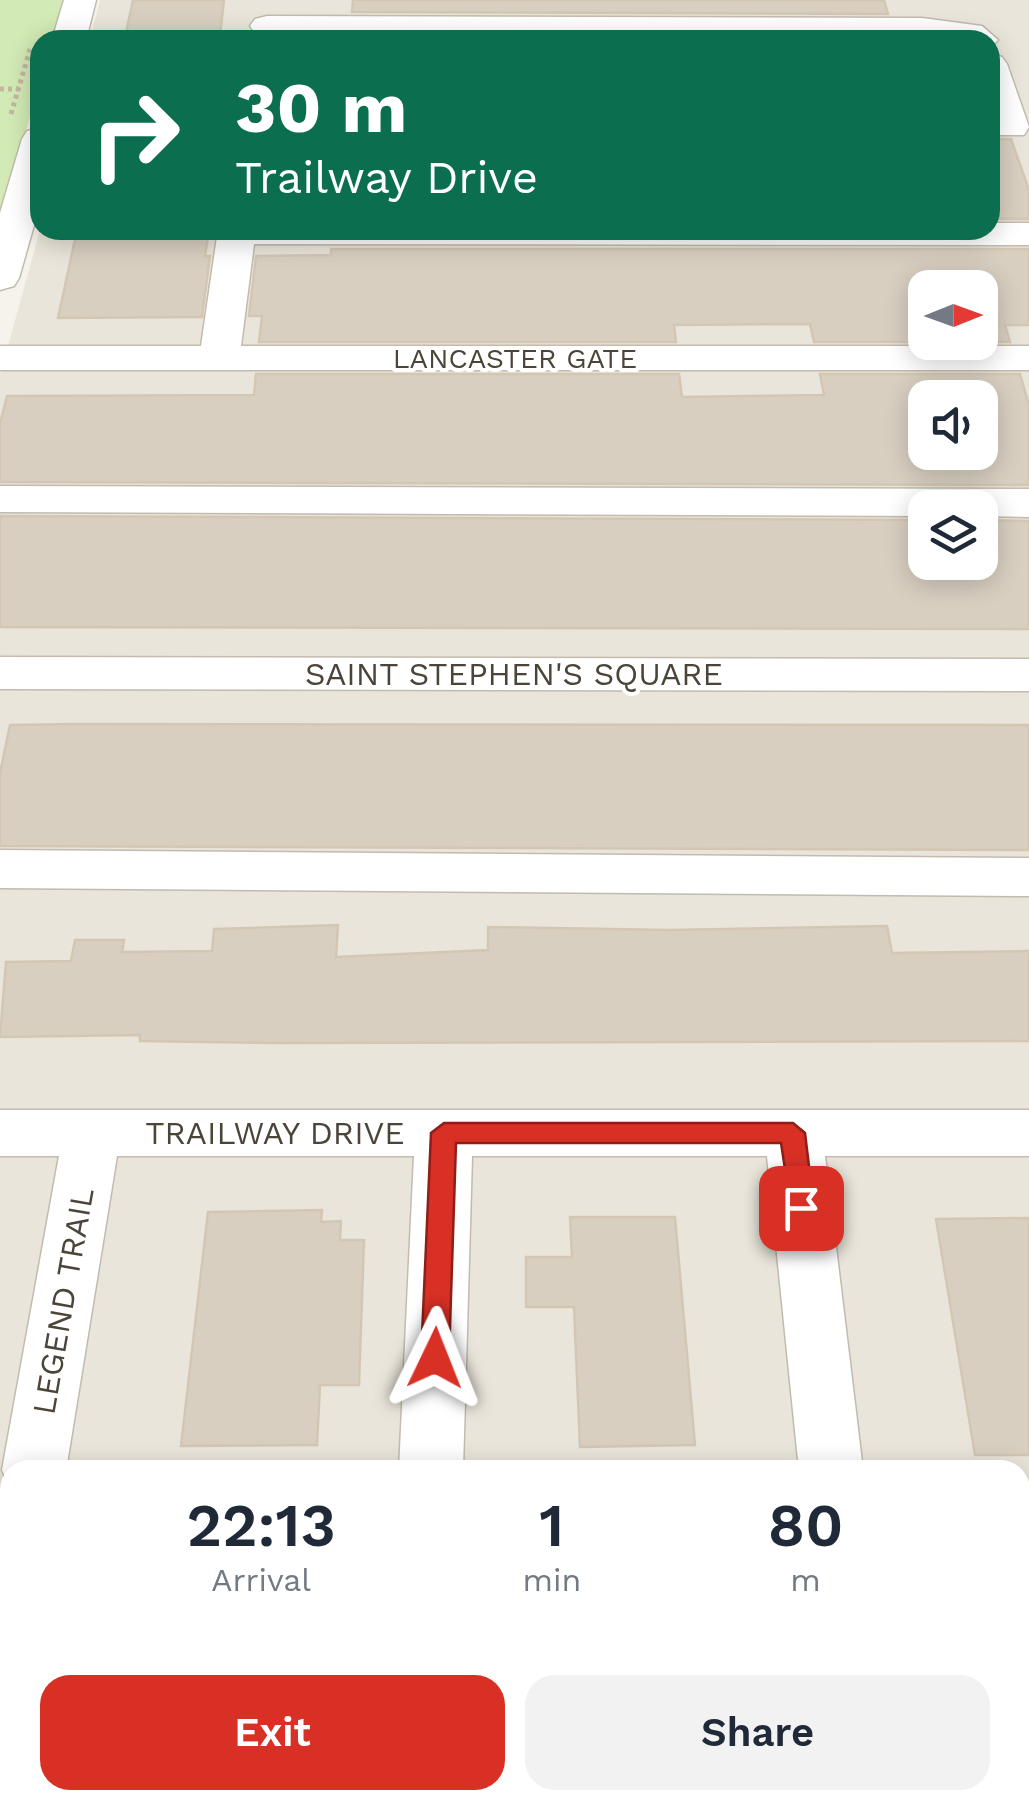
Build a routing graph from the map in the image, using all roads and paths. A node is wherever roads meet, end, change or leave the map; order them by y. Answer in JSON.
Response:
{"nodes":[{"id":1,"x":80,"y":0,"type":"edge"},
{"id":2,"x":267,"y":22,"type":"edge"},
{"id":3,"x":72,"y":30,"type":"edge"},
{"id":4,"x":941,"y":30,"type":"edge"},
{"id":5,"x":30,"y":49,"type":"edge"},
{"id":6,"x":0,"y":88,"type":"edge"},
{"id":7,"x":18,"y":88,"type":"junction"},
{"id":8,"x":1000,"y":96,"type":"edge"},
{"id":9,"x":1010,"y":127,"type":"edge"},
{"id":10,"x":24,"y":131,"type":"edge"},
{"id":11,"x":1000,"y":234,"type":"edge"},
{"id":12,"x":1029,"y":234,"type":"edge"},
{"id":13,"x":236,"y":240,"type":"edge"},
{"id":14,"x":0,"y":278,"type":"edge"},
{"id":15,"x":0,"y":358,"type":"edge"},
{"id":16,"x":219,"y":358,"type":"junction"},
{"id":17,"x":1029,"y":358,"type":"edge"},
{"id":18,"x":0,"y":499,"type":"edge"},
{"id":19,"x":1029,"y":503,"type":"edge"},
{"id":20,"x":0,"y":673,"type":"edge"},
{"id":21,"x":1029,"y":675,"type":"edge"},
{"id":22,"x":0,"y":869,"type":"edge"},
{"id":23,"x":1029,"y":877,"type":"edge"},
{"id":24,"x":0,"y":1133,"type":"edge"},
{"id":25,"x":92,"y":1133,"type":"junction"},
{"id":26,"x":444,"y":1133,"type":"junction"},
{"id":27,"x":793,"y":1133,"type":"junction"},
{"id":28,"x":1029,"y":1133,"type":"edge"},
{"id":29,"x":36,"y":1460,"type":"edge"},
{"id":30,"x":430,"y":1460,"type":"edge"},
{"id":31,"x":830,"y":1460,"type":"edge"}],
"edges":[{"from":1,"to":3,"type":"street"},
{"from":2,"to":4,"type":"street"},
{"from":5,"to":7,"type":"path"},
{"from":6,"to":7,"type":"path"},
{"from":7,"to":10,"type":"path"},
{"from":8,"to":9,"type":"street"},
{"from":10,"to":14,"type":"street"},
{"from":11,"to":12,"type":"street"},
{"from":13,"to":16,"type":"street"},
{"from":15,"to":16,"type":"street","name":"LANCASTER GATE"},
{"from":16,"to":17,"type":"street","name":"LANCASTER GATE"},
{"from":18,"to":19,"type":"street"},
{"from":20,"to":21,"type":"street","name":"SAINT STEPHEN'S SQUARE"},
{"from":22,"to":23,"type":"street"},
{"from":24,"to":25,"type":"street","name":"TRAILWAY DRIVE"},
{"from":25,"to":26,"type":"street","name":"TRAILWAY DRIVE"},
{"from":25,"to":29,"type":"street","name":"LEGEND TRAIL"},
{"from":26,"to":27,"type":"street","name":"TRAILWAY DRIVE"},
{"from":26,"to":30,"type":"street"},
{"from":27,"to":28,"type":"street","name":"TRAILWAY DRIVE"},
{"from":27,"to":31,"type":"street"}]}
